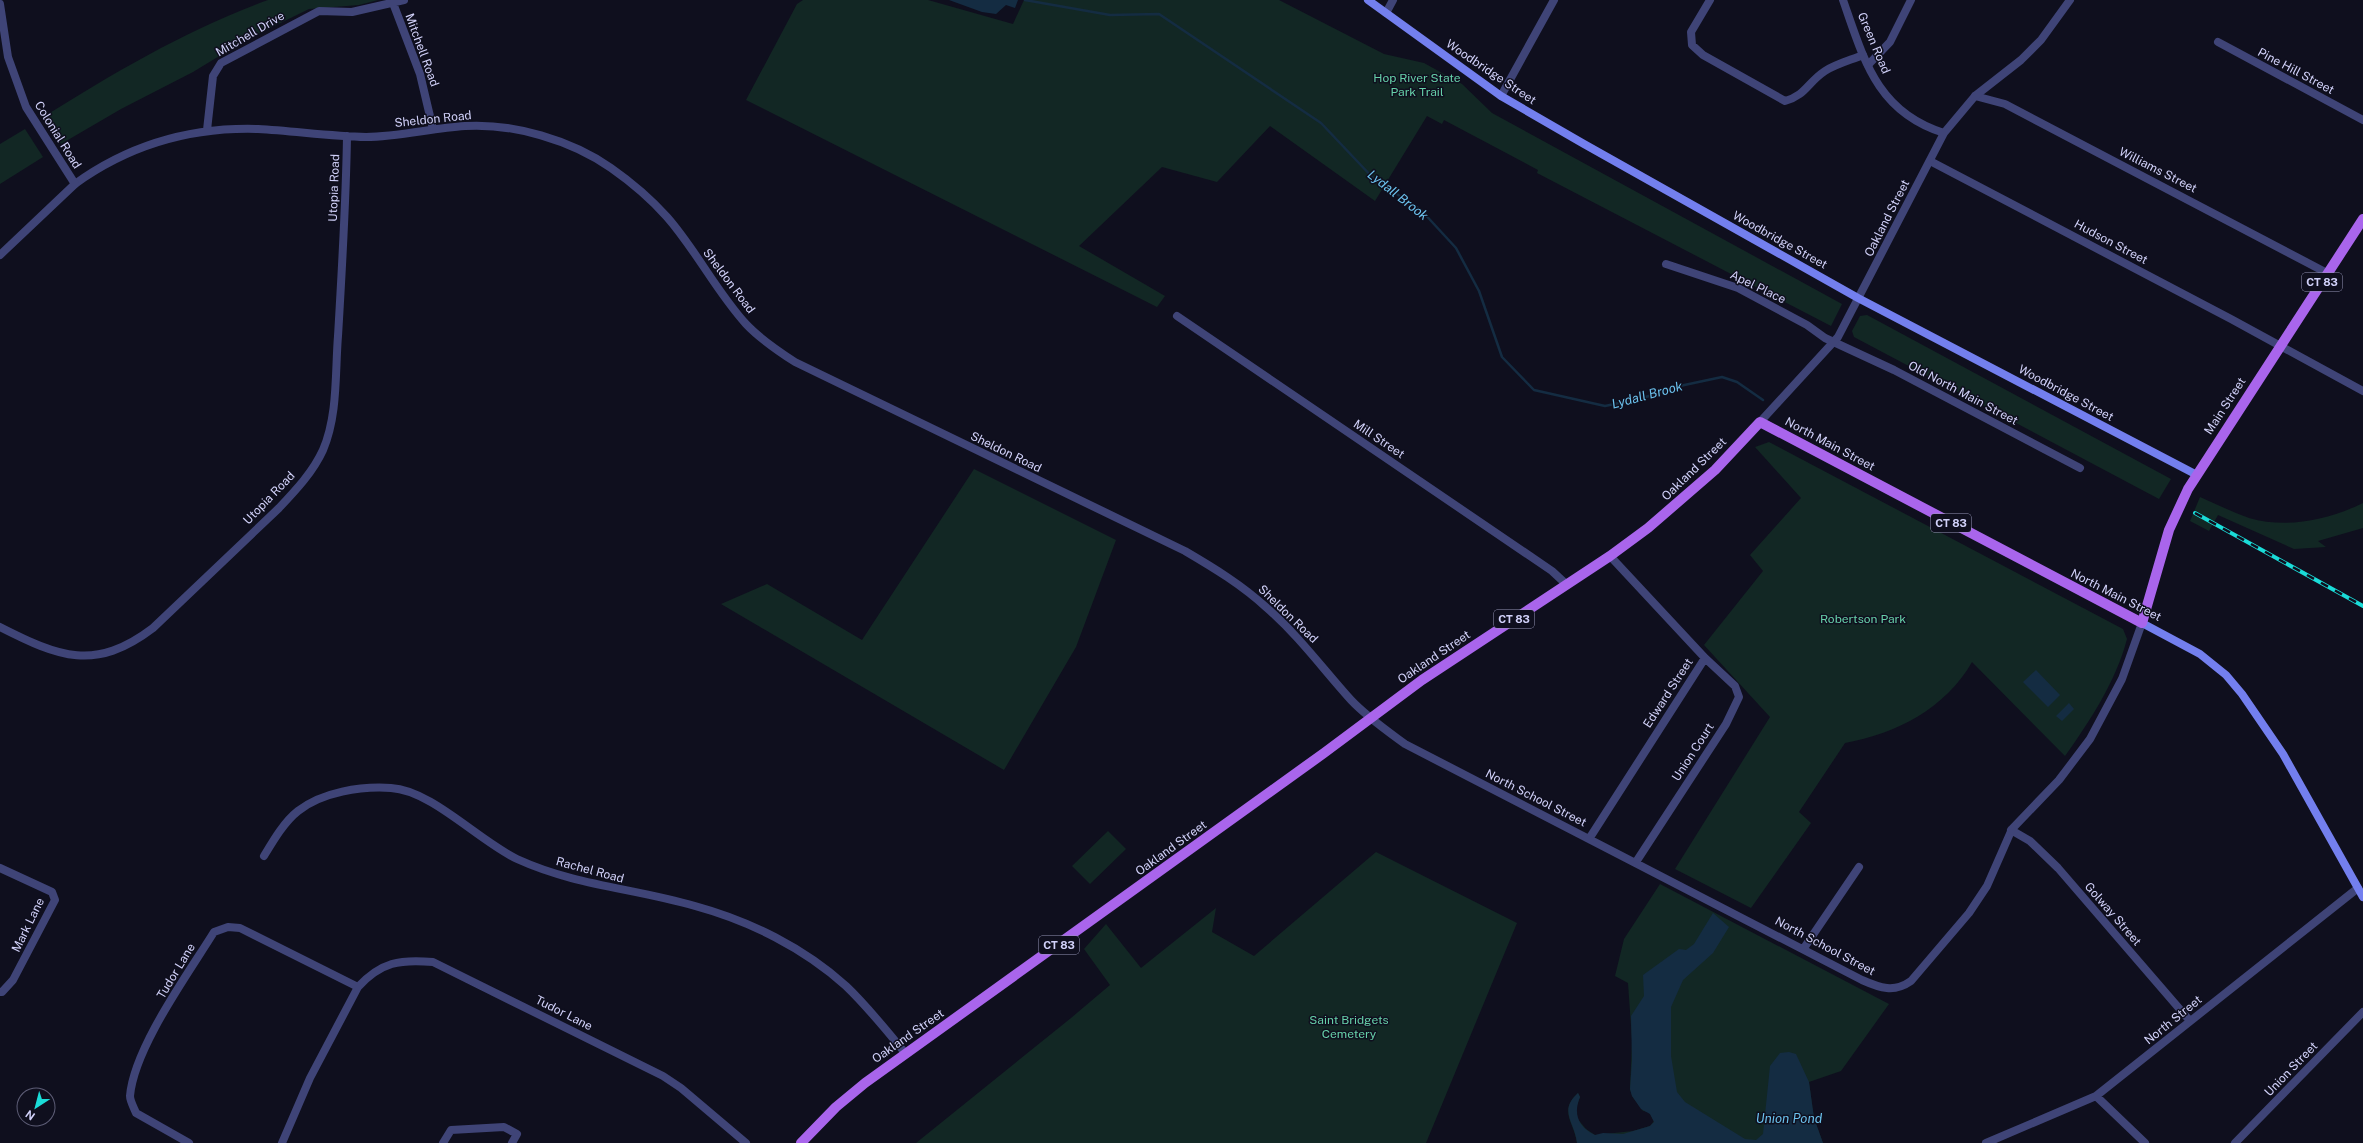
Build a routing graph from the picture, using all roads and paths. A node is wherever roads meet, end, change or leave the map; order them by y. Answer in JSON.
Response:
{"nodes":[{"id":1,"x":404,"y":0,"type":"edge"},
{"id":2,"x":1368,"y":0,"type":"edge"},
{"id":3,"x":1393,"y":0,"type":"edge"},
{"id":4,"x":1554,"y":0,"type":"edge"},
{"id":5,"x":1710,"y":0,"type":"edge"},
{"id":6,"x":1843,"y":0,"type":"edge"},
{"id":7,"x":1911,"y":0,"type":"edge"},
{"id":8,"x":2070,"y":0,"type":"edge"},
{"id":9,"x":393,"y":3,"type":"junction"},
{"id":10,"x":0,"y":4,"type":"edge"},
{"id":11,"x":1386,"y":13,"type":"junction"},
{"id":12,"x":2218,"y":42,"type":"dead end"},
{"id":13,"x":1863,"y":55,"type":"junction"},
{"id":14,"x":1868,"y":65,"type":"junction"},
{"id":15,"x":1501,"y":96,"type":"junction"},
{"id":16,"x":1975,"y":96,"type":"junction"},
{"id":17,"x":2363,"y":120,"type":"edge"},
{"id":18,"x":433,"y":129,"type":"junction"},
{"id":19,"x":207,"y":130,"type":"junction"},
{"id":20,"x":1944,"y":133,"type":"junction"},
{"id":21,"x":347,"y":136,"type":"junction"},
{"id":22,"x":1930,"y":161,"type":"junction"},
{"id":23,"x":75,"y":184,"type":"junction"},
{"id":24,"x":2363,"y":219,"type":"edge"},
{"id":25,"x":0,"y":255,"type":"edge"},
{"id":26,"x":1666,"y":264,"type":"dead end"},
{"id":27,"x":2327,"y":274,"type":"junction"},
{"id":28,"x":1858,"y":298,"type":"junction"},
{"id":29,"x":1177,"y":316,"type":"dead end"},
{"id":30,"x":1834,"y":342,"type":"junction"},
{"id":31,"x":2280,"y":346,"type":"junction"},
{"id":32,"x":2363,"y":390,"type":"edge"},
{"id":33,"x":1760,"y":422,"type":"junction"},
{"id":34,"x":2080,"y":468,"type":"dead end"},
{"id":35,"x":2197,"y":475,"type":"junction"},
{"id":36,"x":1610,"y":556,"type":"junction"},
{"id":37,"x":1566,"y":584,"type":"junction"},
{"id":38,"x":2142,"y":623,"type":"junction"},
{"id":39,"x":0,"y":627,"type":"edge"},
{"id":40,"x":1705,"y":658,"type":"junction"},
{"id":41,"x":1370,"y":719,"type":"junction"},
{"id":42,"x":2011,"y":830,"type":"junction"},
{"id":43,"x":1590,"y":839,"type":"junction"},
{"id":44,"x":264,"y":856,"type":"dead end"},
{"id":45,"x":1636,"y":862,"type":"junction"},
{"id":46,"x":1859,"y":867,"type":"dead end"},
{"id":47,"x":0,"y":868,"type":"edge"},
{"id":48,"x":2358,"y":888,"type":"junction"},
{"id":49,"x":2363,"y":897,"type":"edge"},
{"id":50,"x":1804,"y":948,"type":"junction"},
{"id":51,"x":358,"y":987,"type":"junction"},
{"id":52,"x":0,"y":992,"type":"edge"},
{"id":53,"x":2363,"y":1012,"type":"edge"},
{"id":54,"x":2190,"y":1021,"type":"junction"},
{"id":55,"x":906,"y":1054,"type":"junction"},
{"id":56,"x":2096,"y":1096,"type":"junction"},
{"id":57,"x":190,"y":1143,"type":"edge"},
{"id":58,"x":282,"y":1143,"type":"edge"},
{"id":59,"x":443,"y":1143,"type":"edge"},
{"id":60,"x":512,"y":1143,"type":"edge"},
{"id":61,"x":746,"y":1143,"type":"edge"},
{"id":62,"x":801,"y":1143,"type":"edge"},
{"id":63,"x":1986,"y":1143,"type":"edge"},
{"id":64,"x":2145,"y":1143,"type":"edge"},
{"id":65,"x":2235,"y":1143,"type":"edge"}],
"edges":[{"from":1,"to":9,"type":"street","name":"Mitchell Drive"},
{"from":2,"to":11,"type":"main road","name":"Woodbridge Street"},
{"from":3,"to":11,"type":"street"},
{"from":4,"to":15,"type":"street"},
{"from":5,"to":13,"type":"street"},
{"from":6,"to":13,"type":"street","name":"Green Road"},
{"from":7,"to":14,"type":"street"},
{"from":8,"to":16,"type":"street","name":"Oakland Street"},
{"from":9,"to":18,"type":"street","name":"Mitchell Road"},
{"from":9,"to":19,"type":"street","name":"Mitchell Drive"},
{"from":10,"to":23,"type":"street","name":"Colonial Road"},
{"from":11,"to":15,"type":"main road","name":"Woodbridge Street"},
{"from":12,"to":17,"type":"street","name":"Pine Hill Street"},
{"from":13,"to":14,"type":"street","name":"Green Road"},
{"from":14,"to":20,"type":"street","name":"Green Road"},
{"from":15,"to":28,"type":"main road","name":"Woodbridge Street"},
{"from":16,"to":20,"type":"street","name":"Oakland Street"},
{"from":16,"to":27,"type":"street","name":"Williams Street"},
{"from":18,"to":21,"type":"street","name":"Sheldon Road"},
{"from":18,"to":41,"type":"street","name":"Sheldon Road"},
{"from":19,"to":21,"type":"street","name":"Sheldon Road"},
{"from":19,"to":23,"type":"street","name":"Sheldon Road"},
{"from":20,"to":22,"type":"street","name":"Oakland Street"},
{"from":21,"to":39,"type":"street","name":"Utopia Road"},
{"from":22,"to":28,"type":"street","name":"Oakland Street"},
{"from":22,"to":31,"type":"street","name":"Hudson Street"},
{"from":23,"to":25,"type":"street","name":"Sheldon Road"},
{"from":24,"to":27,"type":"main road","name":"Main Street","number":"CT 83"},
{"from":26,"to":30,"type":"street","name":"Apel Place"},
{"from":27,"to":31,"type":"main road","name":"Main Street","number":"CT 83"},
{"from":28,"to":30,"type":"street","name":"Oakland Street"},
{"from":28,"to":35,"type":"main road","name":"Woodbridge Street"},
{"from":29,"to":37,"type":"street","name":"Mill Street"},
{"from":30,"to":33,"type":"street","name":"Oakland Street"},
{"from":30,"to":34,"type":"street","name":"Old North Main Street"},
{"from":31,"to":32,"type":"street","name":"Hudson Street"},
{"from":31,"to":35,"type":"main road","name":"Main Street","number":"CT 83"},
{"from":33,"to":36,"type":"main road","name":"Oakland Street","number":"CT 83"},
{"from":33,"to":38,"type":"main road","name":"North Main Street","number":"CT 83"},
{"from":35,"to":38,"type":"main road","name":"Main Street","number":"CT 83"},
{"from":36,"to":37,"type":"main road","name":"Oakland Street","number":"CT 83"},
{"from":36,"to":40,"type":"street","name":"Edward Street"},
{"from":37,"to":41,"type":"main road","name":"Oakland Street","number":"CT 83"},
{"from":38,"to":42,"type":"street","name":"North School Street"},
{"from":38,"to":48,"type":"main road","name":"North Main Street"},
{"from":40,"to":43,"type":"street","name":"Edward Street"},
{"from":40,"to":45,"type":"street","name":"Union Court"},
{"from":41,"to":43,"type":"street","name":"North School Street"},
{"from":41,"to":55,"type":"main road","name":"Oakland Street","number":"CT 83"},
{"from":42,"to":50,"type":"street","name":"North School Street"},
{"from":42,"to":54,"type":"street","name":"Golway Street"},
{"from":43,"to":45,"type":"street","name":"North School Street"},
{"from":44,"to":55,"type":"street","name":"Rachel Road"},
{"from":45,"to":50,"type":"street","name":"North School Street"},
{"from":46,"to":50,"type":"street"},
{"from":47,"to":52,"type":"street","name":"Mark Lane"},
{"from":48,"to":49,"type":"main road","name":"North Main Street"},
{"from":48,"to":54,"type":"street","name":"North Street"},
{"from":51,"to":57,"type":"street","name":"Tudor Lane"},
{"from":51,"to":58,"type":"street","name":"Tudor Lane"},
{"from":51,"to":61,"type":"street","name":"Tudor Lane"},
{"from":53,"to":65,"type":"street","name":"Union Street"},
{"from":54,"to":56,"type":"street","name":"North Street"},
{"from":55,"to":62,"type":"main road","name":"Oakland Street","number":"CT 83"},
{"from":56,"to":63,"type":"street","name":"North Street"},
{"from":56,"to":64,"type":"street"},
{"from":59,"to":60,"type":"street"}]}
